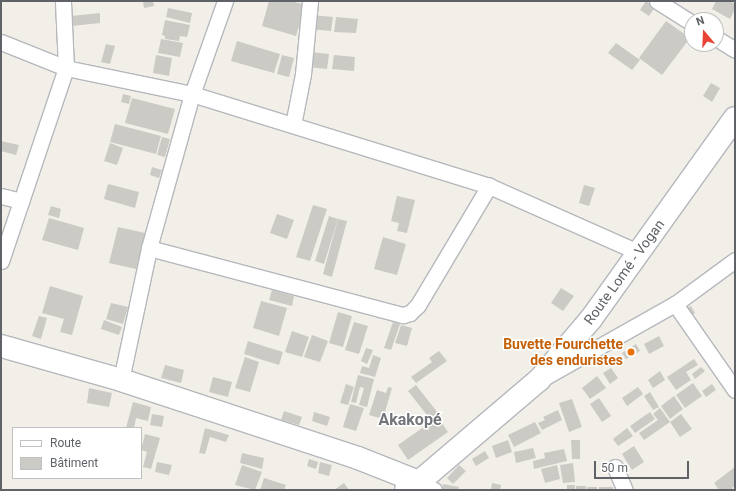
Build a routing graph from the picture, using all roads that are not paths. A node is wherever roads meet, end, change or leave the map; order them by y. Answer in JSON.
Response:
{"nodes":[{"id":1,"x":63,"y":1,"type":"edge"},
{"id":2,"x":225,"y":1,"type":"edge"},
{"id":3,"x":310,"y":1,"type":"edge"},
{"id":4,"x":658,"y":1,"type":"edge"},
{"id":5,"x":684,"y":18,"type":"edge"},
{"id":6,"x":1,"y":42,"type":"edge"},
{"id":7,"x":724,"y":43,"type":"edge"},
{"id":8,"x":735,"y":50,"type":"edge"},
{"id":9,"x":66,"y":68,"type":"junction"},
{"id":10,"x":192,"y":94,"type":"junction"},
{"id":11,"x":735,"y":118,"type":"edge"},
{"id":12,"x":293,"y":125,"type":"junction"},
{"id":13,"x":489,"y":186,"type":"junction"},
{"id":14,"x":1,"y":196,"type":"edge"},
{"id":15,"x":21,"y":201,"type":"junction"},
{"id":16,"x":150,"y":248,"type":"junction"},
{"id":17,"x":638,"y":252,"type":"junction"},
{"id":18,"x":735,"y":260,"type":"edge"},
{"id":19,"x":1,"y":261,"type":"edge"},
{"id":20,"x":675,"y":304,"type":"junction"},
{"id":21,"x":1,"y":346,"type":"edge"},
{"id":22,"x":121,"y":380,"type":"junction"},
{"id":23,"x":539,"y":380,"type":"junction"},
{"id":24,"x":735,"y":390,"type":"edge"},
{"id":25,"x":615,"y":467,"type":"dead end"},
{"id":26,"x":420,"y":487,"type":"edge"},
{"id":27,"x":625,"y":490,"type":"edge"}],
"edges":[{"from":1,"to":9,"type":"street"},
{"from":2,"to":10,"type":"street"},
{"from":3,"to":12,"type":"street"},
{"from":4,"to":5,"type":"street"},
{"from":6,"to":9,"type":"street"},
{"from":7,"to":8,"type":"street"},
{"from":9,"to":10,"type":"street"},
{"from":9,"to":15,"type":"street"},
{"from":10,"to":12,"type":"street"},
{"from":10,"to":16,"type":"street"},
{"from":11,"to":17,"type":"main road","name":"Route Lomé - Vogan"},
{"from":12,"to":13,"type":"street"},
{"from":13,"to":16,"type":"street"},
{"from":13,"to":17,"type":"street"},
{"from":14,"to":15,"type":"street"},
{"from":15,"to":19,"type":"street"},
{"from":16,"to":22,"type":"street"},
{"from":17,"to":23,"type":"main road","name":"Route Lomé - Vogan"},
{"from":18,"to":20,"type":"street"},
{"from":20,"to":23,"type":"street"},
{"from":20,"to":24,"type":"street"},
{"from":21,"to":22,"type":"main road"},
{"from":22,"to":26,"type":"main road"},
{"from":23,"to":26,"type":"main road","name":"Route Lomé - Vogan"},
{"from":25,"to":27,"type":"street"}]}
